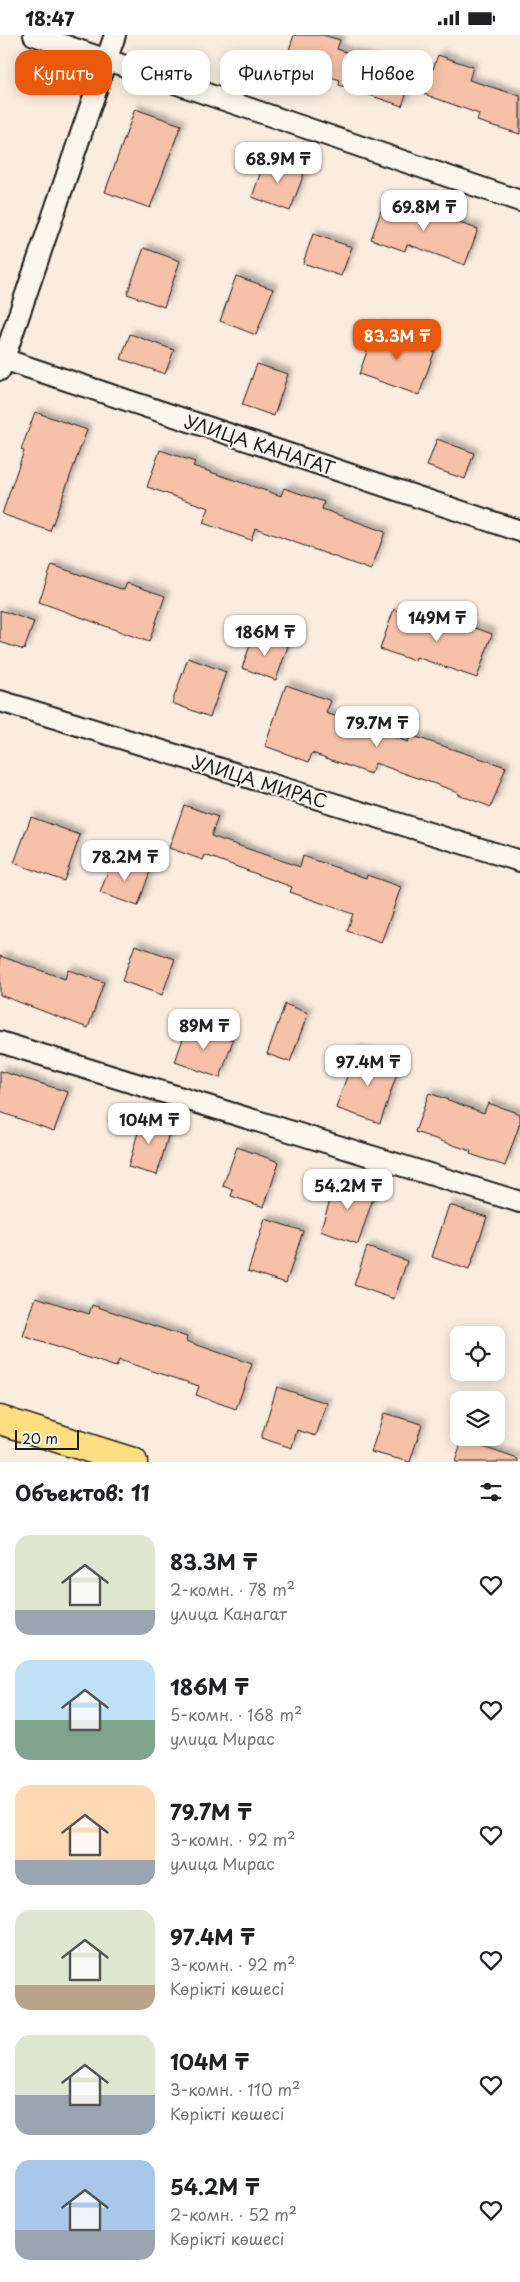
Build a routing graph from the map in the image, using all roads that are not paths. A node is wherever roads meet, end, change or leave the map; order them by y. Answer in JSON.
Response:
{"nodes":[{"id":1,"x":34,"y":35,"type":"edge"},
{"id":2,"x":115,"y":35,"type":"edge"},
{"id":3,"x":80,"y":50,"type":"edge"},
{"id":4,"x":110,"y":50,"type":"edge"},
{"id":5,"x":112,"y":61,"type":"edge"},
{"id":6,"x":94,"y":95,"type":"edge"},
{"id":7,"x":520,"y":201,"type":"edge"},
{"id":8,"x":1,"y":362,"type":"edge"},
{"id":9,"x":520,"y":531,"type":"edge"},
{"id":10,"x":0,"y":701,"type":"edge"},
{"id":11,"x":520,"y":861,"type":"edge"},
{"id":12,"x":0,"y":1042,"type":"edge"},
{"id":13,"x":520,"y":1202,"type":"edge"},
{"id":14,"x":0,"y":1420,"type":"edge"},
{"id":15,"x":133,"y":1462,"type":"edge"}],
"edges":[{"from":1,"to":3,"type":"street"},
{"from":2,"to":4,"type":"street"},
{"from":5,"to":7,"type":"street"},
{"from":6,"to":8,"type":"street"},
{"from":8,"to":9,"type":"street","name":"УЛИЦА КАНАГАТ"},
{"from":10,"to":11,"type":"street","name":"УЛИЦА МИРАС"},
{"from":12,"to":13,"type":"street"},
{"from":14,"to":15,"type":"main road"}]}
